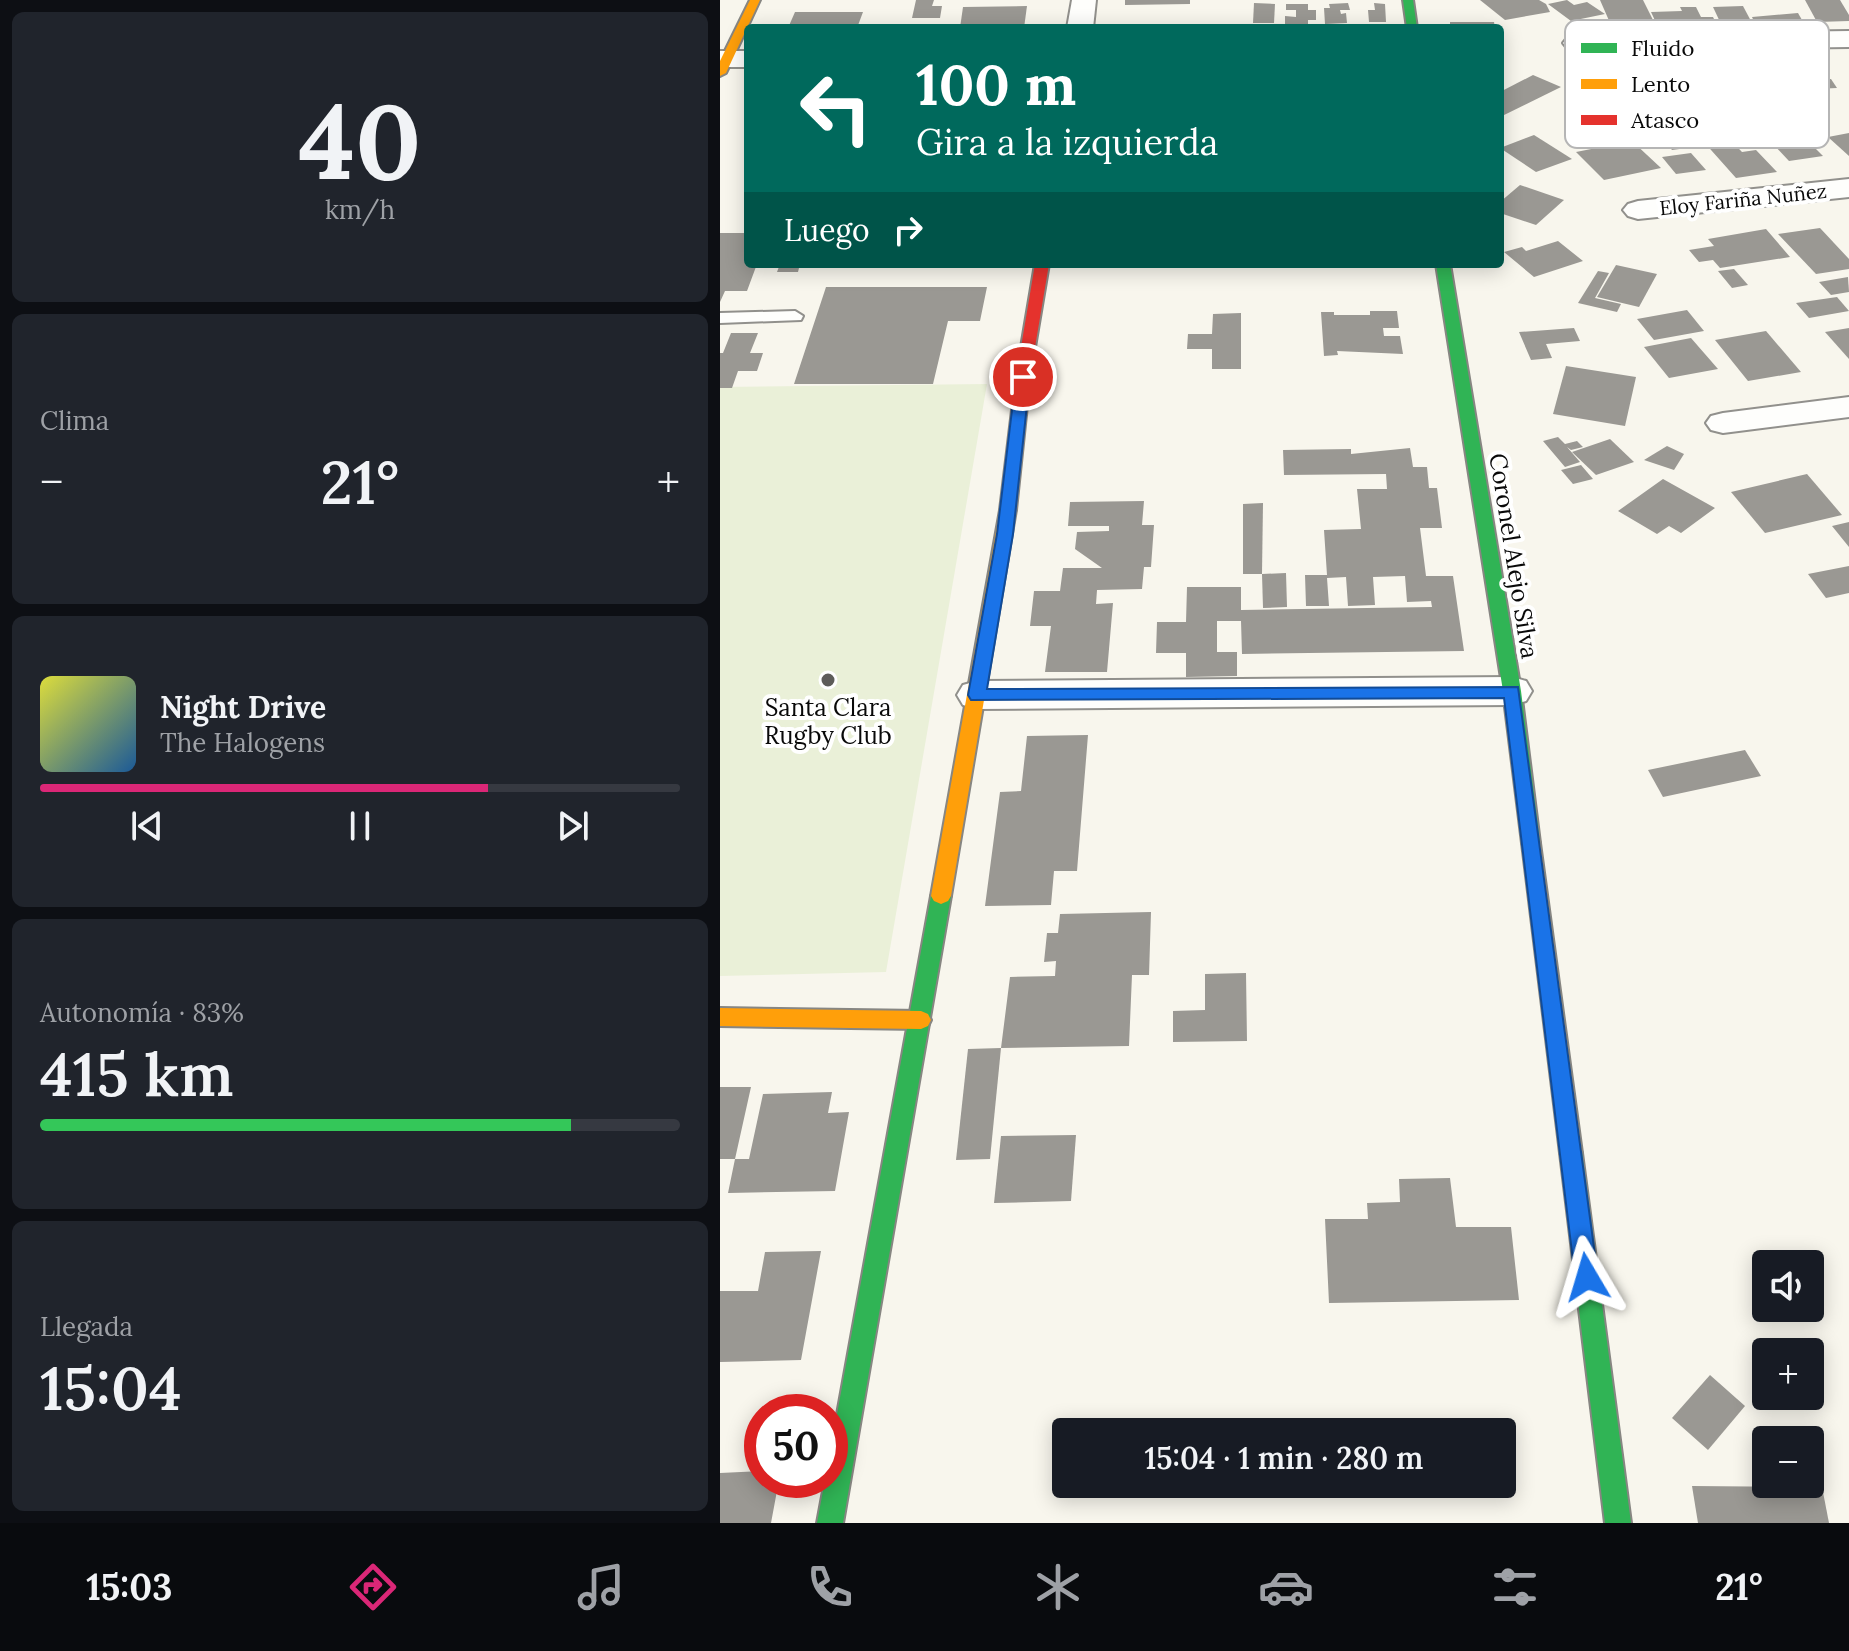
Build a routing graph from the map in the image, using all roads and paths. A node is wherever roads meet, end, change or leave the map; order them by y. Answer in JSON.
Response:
{"nodes":[{"id":1,"x":755,"y":0,"type":"edge"},
{"id":2,"x":1084,"y":0,"type":"edge"},
{"id":3,"x":1408,"y":0,"type":"edge"},
{"id":4,"x":745,"y":24,"type":"edge"},
{"id":5,"x":1081,"y":24,"type":"edge"},
{"id":6,"x":1411,"y":24,"type":"edge"},
{"id":7,"x":744,"y":26,"type":"edge"},
{"id":8,"x":1829,"y":39,"type":"edge"},
{"id":9,"x":1849,"y":39,"type":"edge"},
{"id":10,"x":729,"y":62,"type":"edge"},
{"id":11,"x":1849,"y":188,"type":"edge"},
{"id":12,"x":1638,"y":210,"type":"dead end"},
{"id":13,"x":1041,"y":268,"type":"edge"},
{"id":14,"x":1444,"y":268,"type":"edge"},
{"id":15,"x":795,"y":316,"type":"dead end"},
{"id":16,"x":720,"y":318,"type":"edge"},
{"id":17,"x":1849,"y":407,"type":"edge"},
{"id":18,"x":1723,"y":423,"type":"dead end"},
{"id":19,"x":1512,"y":691,"type":"junction"},
{"id":20,"x":977,"y":695,"type":"junction"},
{"id":21,"x":720,"y":1017,"type":"edge"},
{"id":22,"x":921,"y":1020,"type":"junction"},
{"id":23,"x":830,"y":1523,"type":"edge"},
{"id":24,"x":1618,"y":1523,"type":"edge"}],
"edges":[{"from":1,"to":4,"type":"street"},
{"from":2,"to":5,"type":"street"},
{"from":3,"to":6,"type":"street"},
{"from":7,"to":10,"type":"street"},
{"from":8,"to":9,"type":"street"},
{"from":11,"to":12,"type":"street","name":"Eloy Fariña Nuñez"},
{"from":13,"to":20,"type":"street"},
{"from":14,"to":19,"type":"street","name":"Coronel Alejo Silva"},
{"from":15,"to":16,"type":"lane"},
{"from":17,"to":18,"type":"street"},
{"from":19,"to":20,"type":"street"},
{"from":19,"to":24,"type":"street","name":"Coronel Alejo Silva"},
{"from":20,"to":22,"type":"street"},
{"from":21,"to":22,"type":"street"},
{"from":22,"to":23,"type":"street"}]}
